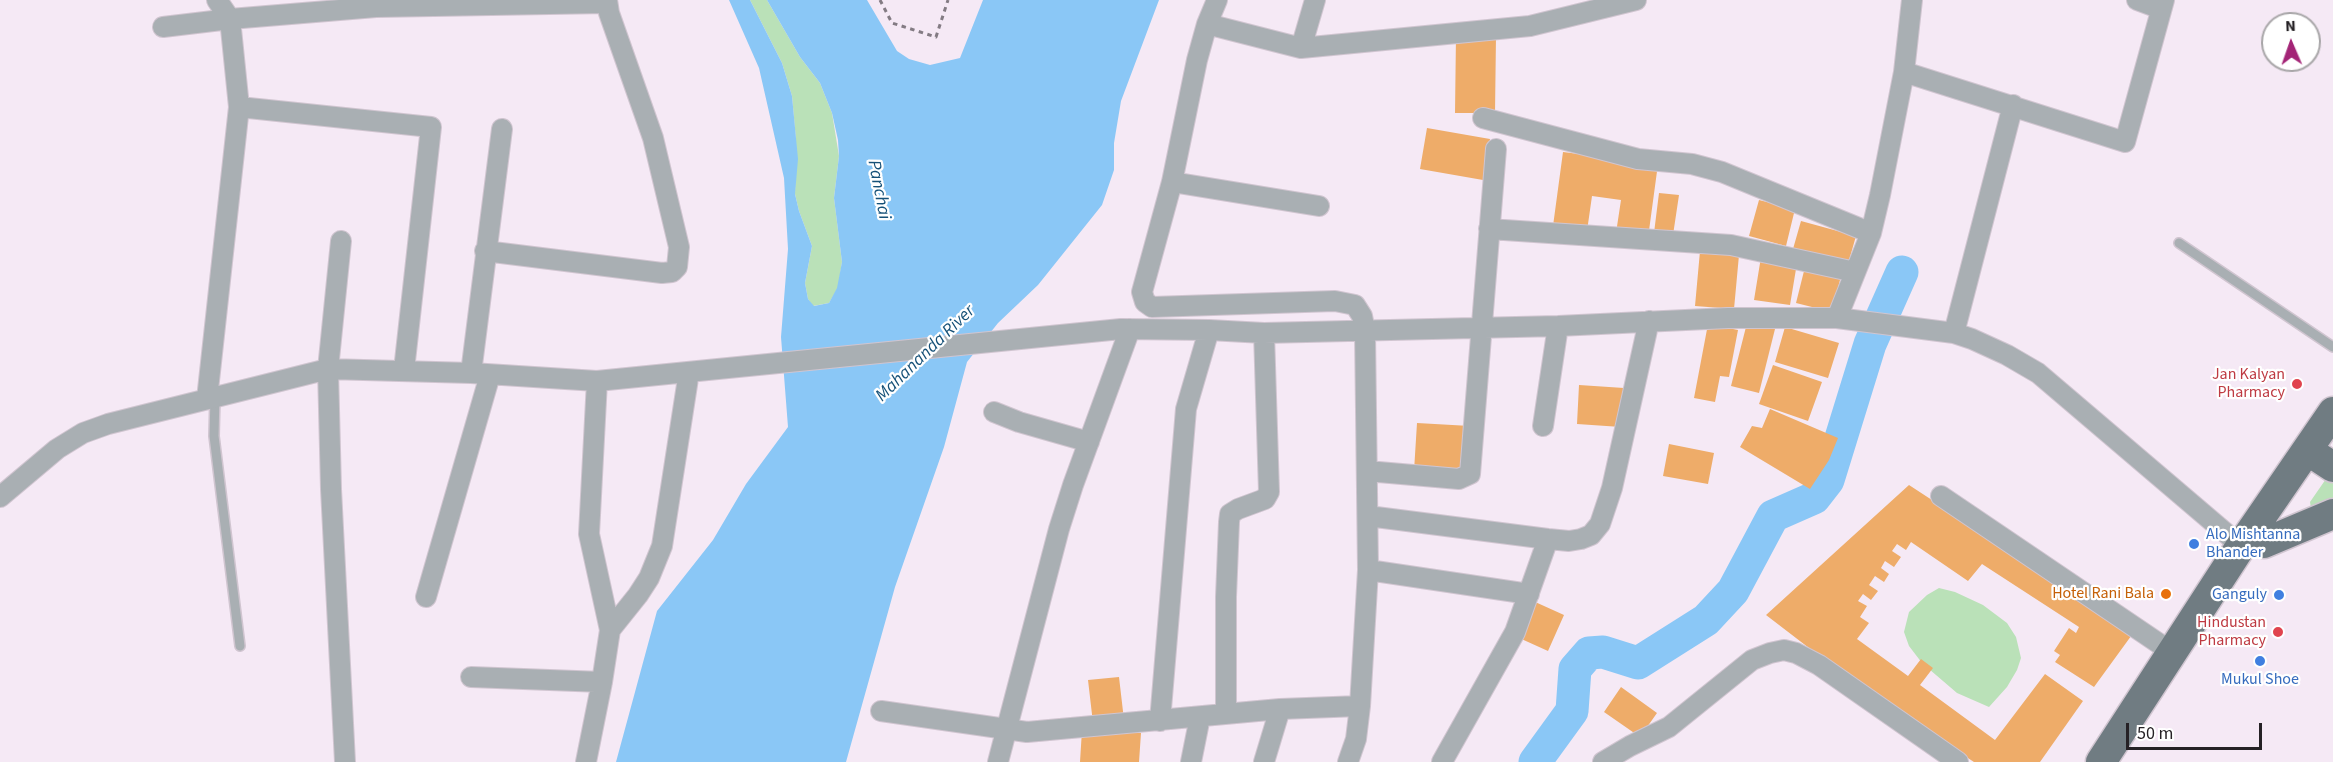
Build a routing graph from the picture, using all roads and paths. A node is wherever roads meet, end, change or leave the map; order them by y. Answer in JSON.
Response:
{"nodes":[{"id":1,"x":218,"y":0,"type":"edge"},
{"id":2,"x":880,"y":0,"type":"edge"},
{"id":3,"x":948,"y":0,"type":"edge"},
{"id":4,"x":1217,"y":0,"type":"edge"},
{"id":5,"x":1315,"y":0,"type":"edge"},
{"id":6,"x":1636,"y":0,"type":"edge"},
{"id":7,"x":1912,"y":0,"type":"edge"},
{"id":8,"x":2137,"y":0,"type":"edge"},
{"id":9,"x":607,"y":2,"type":"edge"},
{"id":10,"x":2163,"y":5,"type":"edge"},
{"id":11,"x":230,"y":19,"type":"junction"},
{"id":12,"x":1207,"y":24,"type":"junction"},
{"id":13,"x":163,"y":27,"type":"dead end"},
{"id":14,"x":1301,"y":48,"type":"junction"},
{"id":15,"x":1904,"y":72,"type":"junction"},
{"id":16,"x":2013,"y":105,"type":"junction"},
{"id":17,"x":239,"y":107,"type":"junction"},
{"id":18,"x":1483,"y":118,"type":"dead end"},
{"id":19,"x":502,"y":129,"type":"dead end"},
{"id":20,"x":1496,"y":149,"type":"dead end"},
{"id":21,"x":1172,"y":182,"type":"junction"},
{"id":22,"x":1319,"y":206,"type":"dead end"},
{"id":23,"x":1489,"y":229,"type":"junction"},
{"id":24,"x":1871,"y":233,"type":"junction"},
{"id":25,"x":341,"y":241,"type":"dead end"},
{"id":26,"x":2179,"y":243,"type":"dead end"},
{"id":27,"x":485,"y":251,"type":"junction"},
{"id":28,"x":1855,"y":272,"type":"junction"},
{"id":29,"x":1838,"y":318,"type":"junction"},
{"id":30,"x":1649,"y":321,"type":"junction"},
{"id":31,"x":1558,"y":326,"type":"junction"},
{"id":32,"x":1480,"y":328,"type":"junction"},
{"id":33,"x":1122,"y":330,"type":"junction"},
{"id":34,"x":1209,"y":330,"type":"junction"},
{"id":35,"x":1365,"y":331,"type":"junction"},
{"id":36,"x":1264,"y":333,"type":"junction"},
{"id":37,"x":1954,"y":333,"type":"junction"},
{"id":38,"x":2333,"y":346,"type":"edge"},
{"id":39,"x":328,"y":369,"type":"junction"},
{"id":40,"x":404,"y":370,"type":"junction"},
{"id":41,"x":689,"y":372,"type":"junction"},
{"id":42,"x":480,"y":374,"type":"junction"},
{"id":43,"x":597,"y":381,"type":"junction"},
{"id":44,"x":211,"y":398,"type":"junction"},
{"id":45,"x":994,"y":412,"type":"dead end"},
{"id":46,"x":1544,"y":426,"type":"dead end"},
{"id":47,"x":1089,"y":442,"type":"junction"},
{"id":48,"x":2326,"y":442,"type":"edge"},
{"id":49,"x":1367,"y":471,"type":"junction"},
{"id":50,"x":1941,"y":496,"type":"dead end"},
{"id":51,"x":0,"y":497,"type":"edge"},
{"id":52,"x":2333,"y":514,"type":"edge"},
{"id":53,"x":1368,"y":516,"type":"junction"},
{"id":54,"x":1548,"y":539,"type":"junction"},
{"id":55,"x":2253,"y":545,"type":"junction"},
{"id":56,"x":1368,"y":570,"type":"junction"},
{"id":57,"x":1529,"y":594,"type":"junction"},
{"id":58,"x":426,"y":597,"type":"dead end"},
{"id":59,"x":610,"y":630,"type":"junction"},
{"id":60,"x":240,"y":646,"type":"dead end"},
{"id":61,"x":2173,"y":653,"type":"junction"},
{"id":62,"x":471,"y":677,"type":"dead end"},
{"id":63,"x":603,"y":682,"type":"junction"},
{"id":64,"x":1360,"y":706,"type":"junction"},
{"id":65,"x":1280,"y":709,"type":"junction"},
{"id":66,"x":881,"y":711,"type":"dead end"},
{"id":67,"x":1226,"y":714,"type":"junction"},
{"id":68,"x":1200,"y":717,"type":"junction"},
{"id":69,"x":1160,"y":721,"type":"junction"},
{"id":70,"x":2136,"y":726,"type":"junction"},
{"id":71,"x":1006,"y":731,"type":"junction"},
{"id":72,"x":345,"y":762,"type":"edge"},
{"id":73,"x":586,"y":762,"type":"edge"},
{"id":74,"x":998,"y":762,"type":"edge"},
{"id":75,"x":1191,"y":762,"type":"edge"},
{"id":76,"x":1264,"y":762,"type":"edge"},
{"id":77,"x":1348,"y":762,"type":"edge"},
{"id":78,"x":1442,"y":762,"type":"edge"},
{"id":79,"x":1603,"y":762,"type":"edge"},
{"id":80,"x":1959,"y":762,"type":"edge"},
{"id":81,"x":2101,"y":762,"type":"edge"},
{"id":82,"x":2121,"y":762,"type":"edge"}],
"edges":[{"from":1,"to":11,"type":"street"},
{"from":2,"to":3,"type":"path"},
{"from":4,"to":12,"type":"street"},
{"from":5,"to":14,"type":"street"},
{"from":6,"to":14,"type":"street"},
{"from":7,"to":15,"type":"street"},
{"from":8,"to":10,"type":"street"},
{"from":9,"to":11,"type":"street"},
{"from":9,"to":27,"type":"street"},
{"from":10,"to":16,"type":"street"},
{"from":11,"to":13,"type":"street"},
{"from":11,"to":17,"type":"street"},
{"from":12,"to":14,"type":"street"},
{"from":12,"to":21,"type":"street"},
{"from":15,"to":16,"type":"street"},
{"from":15,"to":24,"type":"street"},
{"from":16,"to":37,"type":"street"},
{"from":17,"to":40,"type":"street"},
{"from":17,"to":44,"type":"street"},
{"from":18,"to":24,"type":"street"},
{"from":19,"to":27,"type":"street"},
{"from":20,"to":23,"type":"street"},
{"from":21,"to":22,"type":"street"},
{"from":21,"to":35,"type":"street"},
{"from":23,"to":28,"type":"street"},
{"from":23,"to":32,"type":"street"},
{"from":24,"to":28,"type":"street"},
{"from":25,"to":39,"type":"street"},
{"from":26,"to":38,"type":"lane"},
{"from":27,"to":42,"type":"street"},
{"from":28,"to":29,"type":"street"},
{"from":29,"to":30,"type":"street"},
{"from":29,"to":37,"type":"street"},
{"from":30,"to":31,"type":"street"},
{"from":30,"to":54,"type":"street"},
{"from":31,"to":32,"type":"street"},
{"from":31,"to":46,"type":"street"},
{"from":32,"to":35,"type":"street"},
{"from":32,"to":49,"type":"street"},
{"from":33,"to":34,"type":"street"},
{"from":33,"to":41,"type":"street"},
{"from":33,"to":47,"type":"street"},
{"from":34,"to":36,"type":"street"},
{"from":34,"to":69,"type":"street"},
{"from":35,"to":36,"type":"street"},
{"from":35,"to":49,"type":"street"},
{"from":36,"to":67,"type":"street"},
{"from":37,"to":55,"type":"street"},
{"from":39,"to":40,"type":"street"},
{"from":39,"to":44,"type":"street"},
{"from":39,"to":72,"type":"street"},
{"from":40,"to":42,"type":"street"},
{"from":41,"to":43,"type":"street"},
{"from":41,"to":59,"type":"street"},
{"from":42,"to":43,"type":"street"},
{"from":42,"to":58,"type":"street"},
{"from":43,"to":59,"type":"street"},
{"from":44,"to":51,"type":"street"},
{"from":44,"to":60,"type":"lane"},
{"from":45,"to":47,"type":"street"},
{"from":47,"to":71,"type":"street"},
{"from":48,"to":55,"type":"main road"},
{"from":49,"to":53,"type":"street"},
{"from":50,"to":61,"type":"street"},
{"from":52,"to":55,"type":"main road"},
{"from":53,"to":54,"type":"street"},
{"from":53,"to":56,"type":"street"},
{"from":54,"to":57,"type":"street"},
{"from":55,"to":61,"type":"main road"},
{"from":55,"to":70,"type":"main road"},
{"from":56,"to":57,"type":"street"},
{"from":56,"to":64,"type":"street"},
{"from":57,"to":78,"type":"street"},
{"from":59,"to":63,"type":"street"},
{"from":61,"to":70,"type":"main road"},
{"from":62,"to":63,"type":"street"},
{"from":63,"to":73,"type":"street"},
{"from":64,"to":65,"type":"street"},
{"from":64,"to":77,"type":"street"},
{"from":65,"to":67,"type":"street"},
{"from":65,"to":76,"type":"street"},
{"from":66,"to":71,"type":"street"},
{"from":67,"to":68,"type":"street"},
{"from":68,"to":69,"type":"street"},
{"from":68,"to":75,"type":"street"},
{"from":69,"to":71,"type":"street"},
{"from":70,"to":81,"type":"main road"},
{"from":70,"to":82,"type":"main road"},
{"from":71,"to":74,"type":"street"},
{"from":79,"to":80,"type":"street"}]}
